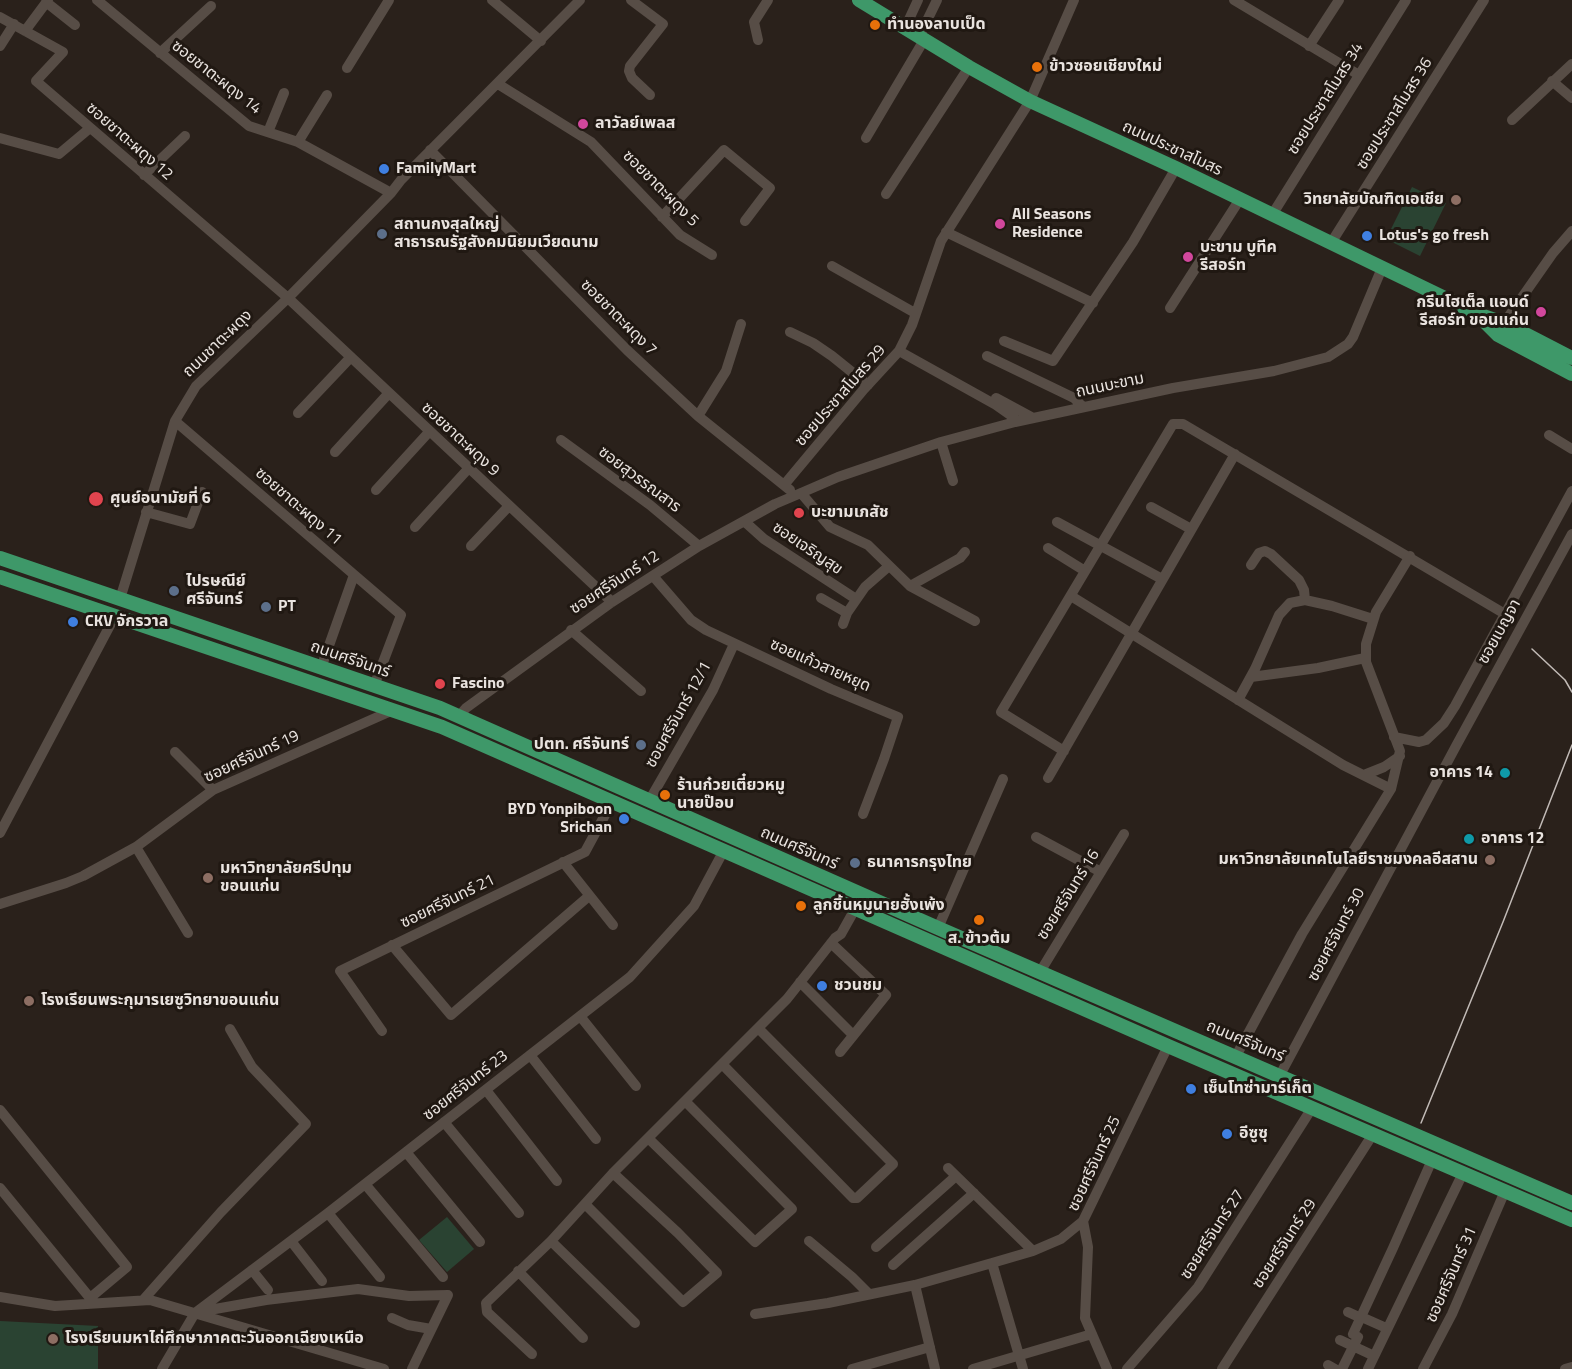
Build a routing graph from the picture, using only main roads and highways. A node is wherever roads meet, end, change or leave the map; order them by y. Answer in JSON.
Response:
{"nodes":[{"id":1,"x":861,"y":1,"type":"edge"},
{"id":2,"x":1478,"y":314,"type":"junction"},
{"id":3,"x":1572,"y":358,"type":"edge"},
{"id":4,"x":1572,"y":374,"type":"edge"},
{"id":5,"x":0,"y":558,"type":"edge"},
{"id":6,"x":27,"y":567,"type":"junction"},
{"id":7,"x":0,"y":577,"type":"edge"},
{"id":8,"x":21,"y":584,"type":"junction"},
{"id":9,"x":120,"y":599,"type":"junction"},
{"id":10,"x":115,"y":616,"type":"junction"},
{"id":11,"x":458,"y":717,"type":"junction"},
{"id":12,"x":447,"y":730,"type":"junction"},
{"id":13,"x":1236,"y":1056,"type":"junction"},
{"id":14,"x":1228,"y":1071,"type":"junction"},
{"id":15,"x":1572,"y":1203,"type":"edge"},
{"id":16,"x":1572,"y":1220,"type":"edge"}],
"edges":[{"from":1,"to":2,"type":"main road","name":"ถนนประชาสโมสร"},
{"from":2,"to":3,"type":"main road","name":"ถนนประชาสโมสร"},
{"from":2,"to":4,"type":"main road","name":"ถนนประชาสโมสร"},
{"from":5,"to":6,"type":"main road","name":"ถนนศรีจันทร์"},
{"from":6,"to":8,"type":"main road"},
{"from":6,"to":9,"type":"main road","name":"ถนนศรีจันทร์"},
{"from":7,"to":8,"type":"main road","name":"ถนนศรีจันทร์"},
{"from":8,"to":10,"type":"main road","name":"ถนนศรีจันทร์"},
{"from":9,"to":10,"type":"main road","name":"ถนนชาตะผดุง"},
{"from":9,"to":11,"type":"main road","name":"ถนนศรีจันทร์"},
{"from":10,"to":12,"type":"main road","name":"ถนนศรีจันทร์"},
{"from":11,"to":12,"type":"main road"},
{"from":11,"to":13,"type":"main road","name":"ถนนศรีจันทร์"},
{"from":12,"to":14,"type":"main road","name":"ถนนศรีจันทร์"},
{"from":13,"to":14,"type":"main road"},
{"from":13,"to":15,"type":"main road","name":"ถนนศรีจันทร์"},
{"from":14,"to":16,"type":"main road","name":"ถนนศรีจันทร์"}]}
